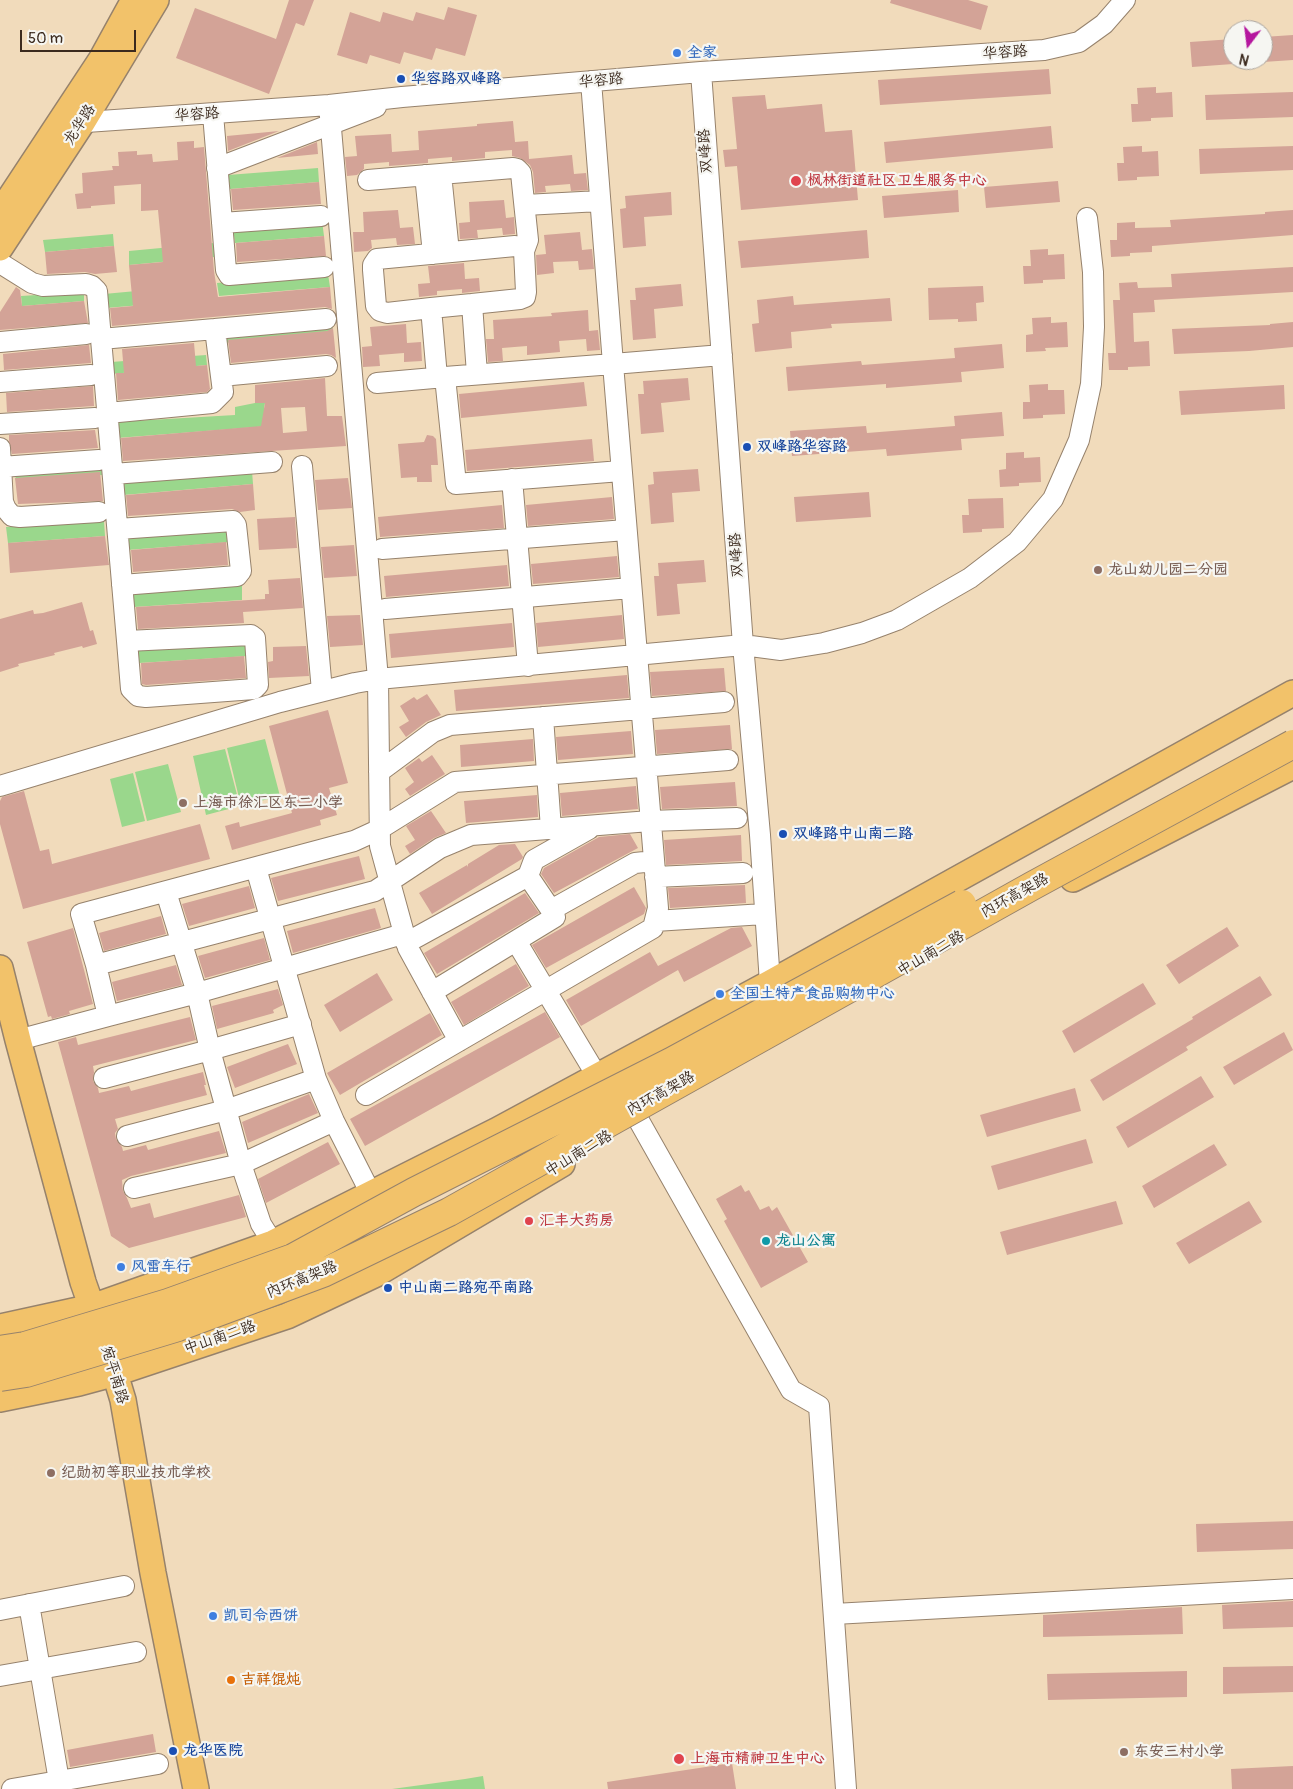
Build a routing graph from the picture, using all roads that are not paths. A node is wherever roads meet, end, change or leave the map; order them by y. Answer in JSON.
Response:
{"nodes":[{"id":1,"x":134,"y":0,"type":"edge"},
{"id":2,"x":156,"y":0,"type":"edge"},
{"id":3,"x":1125,"y":0,"type":"edge"},
{"id":4,"x":700,"y":72,"type":"junction"},
{"id":5,"x":591,"y":82,"type":"junction"},
{"id":6,"x":402,"y":97,"type":"junction"},
{"id":7,"x":329,"y":105,"type":"junction"},
{"id":8,"x":213,"y":114,"type":"junction"},
{"id":9,"x":71,"y":123,"type":"junction"},
{"id":10,"x":217,"y":168,"type":"junction"},
{"id":11,"x":433,"y":174,"type":"junction"},
{"id":12,"x":368,"y":180,"type":"dead end"},
{"id":13,"x":600,"y":201,"type":"junction"},
{"id":14,"x":525,"y":205,"type":"junction"},
{"id":15,"x":0,"y":213,"type":"edge"},
{"id":16,"x":321,"y":216,"type":"dead end"},
{"id":17,"x":1087,"y":218,"type":"dead end"},
{"id":18,"x":222,"y":223,"type":"junction"},
{"id":19,"x":0,"y":248,"type":"edge"},
{"id":20,"x":524,"y":251,"type":"junction"},
{"id":21,"x":441,"y":253,"type":"junction"},
{"id":22,"x":0,"y":263,"type":"edge"},
{"id":23,"x":324,"y":267,"type":"dead end"},
{"id":24,"x":472,"y":304,"type":"junction"},
{"id":25,"x":431,"y":308,"type":"junction"},
{"id":26,"x":326,"y":319,"type":"dead end"},
{"id":27,"x":215,"y":329,"type":"junction"},
{"id":28,"x":94,"y":337,"type":"junction"},
{"id":29,"x":0,"y":342,"type":"edge"},
{"id":30,"x":722,"y":355,"type":"junction"},
{"id":31,"x":613,"y":364,"type":"junction"},
{"id":32,"x":328,"y":366,"type":"dead end"},
{"id":33,"x":477,"y":374,"type":"junction"},
{"id":34,"x":91,"y":375,"type":"dead end"},
{"id":35,"x":221,"y":376,"type":"junction"},
{"id":36,"x":441,"y":377,"type":"junction"},
{"id":37,"x":0,"y":382,"type":"edge"},
{"id":38,"x":377,"y":383,"type":"dead end"},
{"id":39,"x":101,"y":415,"type":"junction"},
{"id":40,"x":0,"y":424,"type":"edge"},
{"id":41,"x":1,"y":458,"type":"edge"},
{"id":42,"x":272,"y":462,"type":"dead end"},
{"id":43,"x":302,"y":466,"type":"dead end"},
{"id":44,"x":106,"y":467,"type":"junction"},
{"id":45,"x":621,"y":470,"type":"junction"},
{"id":46,"x":512,"y":479,"type":"junction"},
{"id":47,"x":2,"y":502,"type":"edge"},
{"id":48,"x":99,"y":512,"type":"dead end"},
{"id":49,"x":118,"y":529,"type":"junction"},
{"id":50,"x":626,"y":530,"type":"junction"},
{"id":51,"x":517,"y":538,"type":"junction"},
{"id":52,"x":382,"y":549,"type":"dead end"},
{"id":53,"x":122,"y":585,"type":"junction"},
{"id":54,"x":630,"y":588,"type":"junction"},
{"id":55,"x":522,"y":597,"type":"junction"},
{"id":56,"x":385,"y":609,"type":"dead end"},
{"id":57,"x":127,"y":641,"type":"junction"},
{"id":58,"x":743,"y":645,"type":"junction"},
{"id":59,"x":636,"y":656,"type":"junction"},
{"id":60,"x":528,"y":666,"type":"junction"},
{"id":61,"x":378,"y":679,"type":"junction"},
{"id":62,"x":322,"y":691,"type":"junction"},
{"id":63,"x":1293,"y":693,"type":"edge"},
{"id":64,"x":724,"y":702,"type":"dead end"},
{"id":65,"x":640,"y":709,"type":"junction"},
{"id":66,"x":543,"y":717,"type":"junction"},
{"id":67,"x":1293,"y":725,"type":"edge"},
{"id":68,"x":1293,"y":744,"type":"edge"},
{"id":69,"x":728,"y":760,"type":"dead end"},
{"id":70,"x":645,"y":766,"type":"junction"},
{"id":71,"x":1293,"y":766,"type":"edge"},
{"id":72,"x":379,"y":772,"type":"junction"},
{"id":73,"x":548,"y":774,"type":"junction"},
{"id":74,"x":0,"y":786,"type":"edge"},
{"id":75,"x":737,"y":818,"type":"dead end"},
{"id":76,"x":650,"y":821,"type":"junction"},
{"id":77,"x":595,"y":826,"type":"junction"},
{"id":78,"x":551,"y":829,"type":"junction"},
{"id":79,"x":378,"y":830,"type":"junction"},
{"id":80,"x":516,"y":832,"type":"junction"},
{"id":81,"x":256,"y":868,"type":"junction"},
{"id":82,"x":531,"y":868,"type":"junction"},
{"id":83,"x":654,"y":869,"type":"junction"},
{"id":84,"x":743,"y":873,"type":"dead end"},
{"id":85,"x":389,"y":882,"type":"junction"},
{"id":86,"x":166,"y":892,"type":"junction"},
{"id":87,"x":551,"y":910,"type":"junction"},
{"id":88,"x":764,"y":914,"type":"junction"},
{"id":89,"x":272,"y":919,"type":"junction"},
{"id":90,"x":656,"y":921,"type":"junction"},
{"id":91,"x":405,"y":939,"type":"junction"},
{"id":92,"x":516,"y":941,"type":"junction"},
{"id":93,"x":183,"y":942,"type":"junction"},
{"id":94,"x":96,"y":965,"type":"junction"},
{"id":95,"x":0,"y":968,"type":"edge"},
{"id":96,"x":285,"y":968,"type":"junction"},
{"id":97,"x":770,"y":983,"type":"junction"},
{"id":98,"x":545,"y":990,"type":"junction"},
{"id":99,"x":432,"y":992,"type":"junction"},
{"id":100,"x":197,"y":993,"type":"junction"},
{"id":101,"x":108,"y":1016,"type":"junction"},
{"id":102,"x":300,"y":1024,"type":"junction"},
{"id":103,"x":789,"y":1034,"type":"junction"},
{"id":104,"x":18,"y":1040,"type":"junction"},
{"id":105,"x":459,"y":1041,"type":"junction"},
{"id":106,"x":210,"y":1050,"type":"junction"},
{"id":107,"x":597,"y":1076,"type":"junction"},
{"id":108,"x":104,"y":1078,"type":"dead end"},
{"id":109,"x":316,"y":1079,"type":"junction"},
{"id":110,"x":366,"y":1095,"type":"dead end"},
{"id":111,"x":226,"y":1110,"type":"junction"},
{"id":112,"x":638,"y":1119,"type":"junction"},
{"id":113,"x":334,"y":1121,"type":"junction"},
{"id":114,"x":128,"y":1136,"type":"dead end"},
{"id":115,"x":241,"y":1164,"type":"junction"},
{"id":116,"x":134,"y":1188,"type":"dead end"},
{"id":117,"x":371,"y":1194,"type":"junction"},
{"id":118,"x":273,"y":1243,"type":"junction"},
{"id":119,"x":92,"y":1307,"type":"junction"},
{"id":120,"x":0,"y":1327,"type":"edge"},
{"id":121,"x":0,"y":1350,"type":"edge"},
{"id":122,"x":116,"y":1373,"type":"junction"},
{"id":123,"x":0,"y":1376,"type":"edge"},
{"id":124,"x":0,"y":1399,"type":"edge"},
{"id":125,"x":124,"y":1586,"type":"dead end"},
{"id":126,"x":1293,"y":1589,"type":"edge"},
{"id":127,"x":29,"y":1604,"type":"junction"},
{"id":128,"x":0,"y":1610,"type":"edge"},
{"id":129,"x":834,"y":1614,"type":"junction"},
{"id":130,"x":136,"y":1652,"type":"dead end"},
{"id":131,"x":40,"y":1669,"type":"junction"},
{"id":132,"x":0,"y":1676,"type":"edge"},
{"id":133,"x":158,"y":1764,"type":"dead end"},
{"id":134,"x":59,"y":1781,"type":"junction"},
{"id":135,"x":12,"y":1789,"type":"edge"},
{"id":136,"x":196,"y":1789,"type":"edge"},
{"id":137,"x":846,"y":1789,"type":"edge"}],
"edges":[{"from":1,"to":9,"type":"main road","name":"龙华路"},
{"from":2,"to":9,"type":"main road","name":"龙华路"},
{"from":3,"to":4,"type":"street","name":"华容路"},
{"from":4,"to":5,"type":"street","name":"华容路"},
{"from":4,"to":30,"type":"street","name":"双峰路"},
{"from":5,"to":6,"type":"street","name":"华容路"},
{"from":5,"to":13,"type":"street"},
{"from":6,"to":7,"type":"street","name":"华容路"},
{"from":6,"to":10,"type":"street"},
{"from":7,"to":8,"type":"street","name":"华容路"},
{"from":7,"to":61,"type":"street"},
{"from":8,"to":9,"type":"street","name":"华容路"},
{"from":8,"to":10,"type":"street"},
{"from":9,"to":15,"type":"main road","name":"龙华路"},
{"from":9,"to":19,"type":"main road","name":"龙华路"},
{"from":10,"to":18,"type":"street"},
{"from":11,"to":12,"type":"street"},
{"from":11,"to":14,"type":"street"},
{"from":11,"to":21,"type":"street"},
{"from":13,"to":14,"type":"street"},
{"from":13,"to":31,"type":"street"},
{"from":14,"to":20,"type":"street"},
{"from":16,"to":18,"type":"street"},
{"from":17,"to":58,"type":"street"},
{"from":18,"to":23,"type":"street"},
{"from":20,"to":21,"type":"street"},
{"from":20,"to":24,"type":"street"},
{"from":21,"to":25,"type":"street"},
{"from":22,"to":28,"type":"street"},
{"from":24,"to":25,"type":"street"},
{"from":24,"to":33,"type":"street"},
{"from":25,"to":36,"type":"street"},
{"from":26,"to":27,"type":"street"},
{"from":27,"to":28,"type":"street"},
{"from":27,"to":35,"type":"street"},
{"from":28,"to":29,"type":"street"},
{"from":28,"to":39,"type":"street"},
{"from":30,"to":31,"type":"street"},
{"from":30,"to":58,"type":"street","name":"双峰路"},
{"from":31,"to":33,"type":"street"},
{"from":31,"to":45,"type":"street"},
{"from":32,"to":35,"type":"street"},
{"from":33,"to":36,"type":"street"},
{"from":34,"to":37,"type":"street"},
{"from":35,"to":39,"type":"street"},
{"from":36,"to":38,"type":"street"},
{"from":36,"to":46,"type":"street"},
{"from":39,"to":40,"type":"street"},
{"from":39,"to":44,"type":"street"},
{"from":41,"to":44,"type":"street"},
{"from":41,"to":47,"type":"street"},
{"from":42,"to":44,"type":"street"},
{"from":43,"to":62,"type":"street"},
{"from":44,"to":49,"type":"street"},
{"from":45,"to":46,"type":"street"},
{"from":45,"to":50,"type":"street"},
{"from":46,"to":51,"type":"street"},
{"from":47,"to":48,"type":"street"},
{"from":49,"to":53,"type":"street"},
{"from":49,"to":53,"type":"street"},
{"from":50,"to":51,"type":"street"},
{"from":50,"to":54,"type":"street"},
{"from":51,"to":52,"type":"street"},
{"from":51,"to":55,"type":"street"},
{"from":53,"to":57,"type":"street"},
{"from":54,"to":55,"type":"street"},
{"from":54,"to":59,"type":"street"},
{"from":55,"to":56,"type":"street"},
{"from":55,"to":60,"type":"street"},
{"from":57,"to":57,"type":"street"},
{"from":58,"to":59,"type":"street"},
{"from":58,"to":88,"type":"street","name":"双峰路"},
{"from":59,"to":60,"type":"street"},
{"from":59,"to":65,"type":"street"},
{"from":60,"to":61,"type":"street"},
{"from":61,"to":62,"type":"street"},
{"from":61,"to":72,"type":"street"},
{"from":62,"to":74,"type":"street"},
{"from":63,"to":97,"type":"main road"},
{"from":64,"to":65,"type":"street"},
{"from":65,"to":66,"type":"street"},
{"from":65,"to":70,"type":"street"},
{"from":66,"to":72,"type":"street"},
{"from":66,"to":73,"type":"street"},
{"from":67,"to":121,"type":"highway","name":"内环高架路","bridge":true},
{"from":68,"to":123,"type":"highway","name":"内环高架路","bridge":true},
{"from":69,"to":70,"type":"street"},
{"from":70,"to":73,"type":"street"},
{"from":70,"to":76,"type":"street"},
{"from":71,"to":103,"type":"main road","name":"中山南二路"},
{"from":72,"to":79,"type":"street"},
{"from":73,"to":78,"type":"street"},
{"from":73,"to":79,"type":"street"},
{"from":75,"to":76,"type":"street"},
{"from":76,"to":77,"type":"street"},
{"from":76,"to":83,"type":"street"},
{"from":77,"to":78,"type":"street"},
{"from":77,"to":82,"type":"street"},
{"from":78,"to":80,"type":"street"},
{"from":79,"to":81,"type":"street"},
{"from":79,"to":85,"type":"street"},
{"from":80,"to":82,"type":"street"},
{"from":80,"to":85,"type":"street"},
{"from":81,"to":86,"type":"street"},
{"from":81,"to":89,"type":"street"},
{"from":82,"to":87,"type":"street"},
{"from":82,"to":91,"type":"street"},
{"from":83,"to":84,"type":"street"},
{"from":83,"to":87,"type":"street"},
{"from":83,"to":90,"type":"street"},
{"from":85,"to":89,"type":"street"},
{"from":85,"to":91,"type":"street"},
{"from":86,"to":93,"type":"street"},
{"from":86,"to":94,"type":"street"},
{"from":87,"to":92,"type":"street"},
{"from":88,"to":90,"type":"street"},
{"from":88,"to":97,"type":"street","name":"双峰路"},
{"from":89,"to":93,"type":"street"},
{"from":89,"to":96,"type":"street"},
{"from":90,"to":98,"type":"street"},
{"from":91,"to":96,"type":"street"},
{"from":91,"to":99,"type":"street"},
{"from":92,"to":98,"type":"street"},
{"from":92,"to":99,"type":"street"},
{"from":93,"to":94,"type":"street"},
{"from":93,"to":100,"type":"street"},
{"from":94,"to":101,"type":"street"},
{"from":95,"to":104,"type":"main road","name":"宛平南路"},
{"from":96,"to":100,"type":"street"},
{"from":96,"to":102,"type":"street"},
{"from":97,"to":103,"type":"street","name":"双峰路"},
{"from":97,"to":107,"type":"main road"},
{"from":98,"to":105,"type":"street"},
{"from":98,"to":107,"type":"street"},
{"from":99,"to":105,"type":"street"},
{"from":100,"to":101,"type":"street"},
{"from":100,"to":106,"type":"street"},
{"from":101,"to":104,"type":"street"},
{"from":102,"to":106,"type":"street"},
{"from":102,"to":109,"type":"street"},
{"from":103,"to":112,"type":"main road","name":"中山南二路"},
{"from":104,"to":119,"type":"main road","name":"宛平南路"},
{"from":105,"to":110,"type":"street"},
{"from":106,"to":108,"type":"street"},
{"from":106,"to":111,"type":"street"},
{"from":107,"to":117,"type":"main road"},
{"from":109,"to":111,"type":"street"},
{"from":109,"to":113,"type":"street"},
{"from":111,"to":114,"type":"street"},
{"from":111,"to":115,"type":"street"},
{"from":112,"to":122,"type":"main road","name":"中山南二路"},
{"from":112,"to":129,"type":"street"},
{"from":113,"to":115,"type":"street"},
{"from":113,"to":117,"type":"street"},
{"from":115,"to":116,"type":"street"},
{"from":115,"to":118,"type":"street"},
{"from":117,"to":118,"type":"main road"},
{"from":118,"to":119,"type":"main road"},
{"from":119,"to":120,"type":"main road"},
{"from":119,"to":122,"type":"main road","name":"宛平南路"},
{"from":122,"to":124,"type":"main road","name":"中山南二路"},
{"from":122,"to":136,"type":"main road","name":"宛平南路"},
{"from":125,"to":127,"type":"street"},
{"from":126,"to":129,"type":"street"},
{"from":127,"to":128,"type":"street"},
{"from":127,"to":131,"type":"street"},
{"from":129,"to":137,"type":"street"},
{"from":130,"to":131,"type":"street"},
{"from":131,"to":132,"type":"street"},
{"from":131,"to":134,"type":"street"},
{"from":133,"to":134,"type":"street"},
{"from":134,"to":135,"type":"street"}]}
